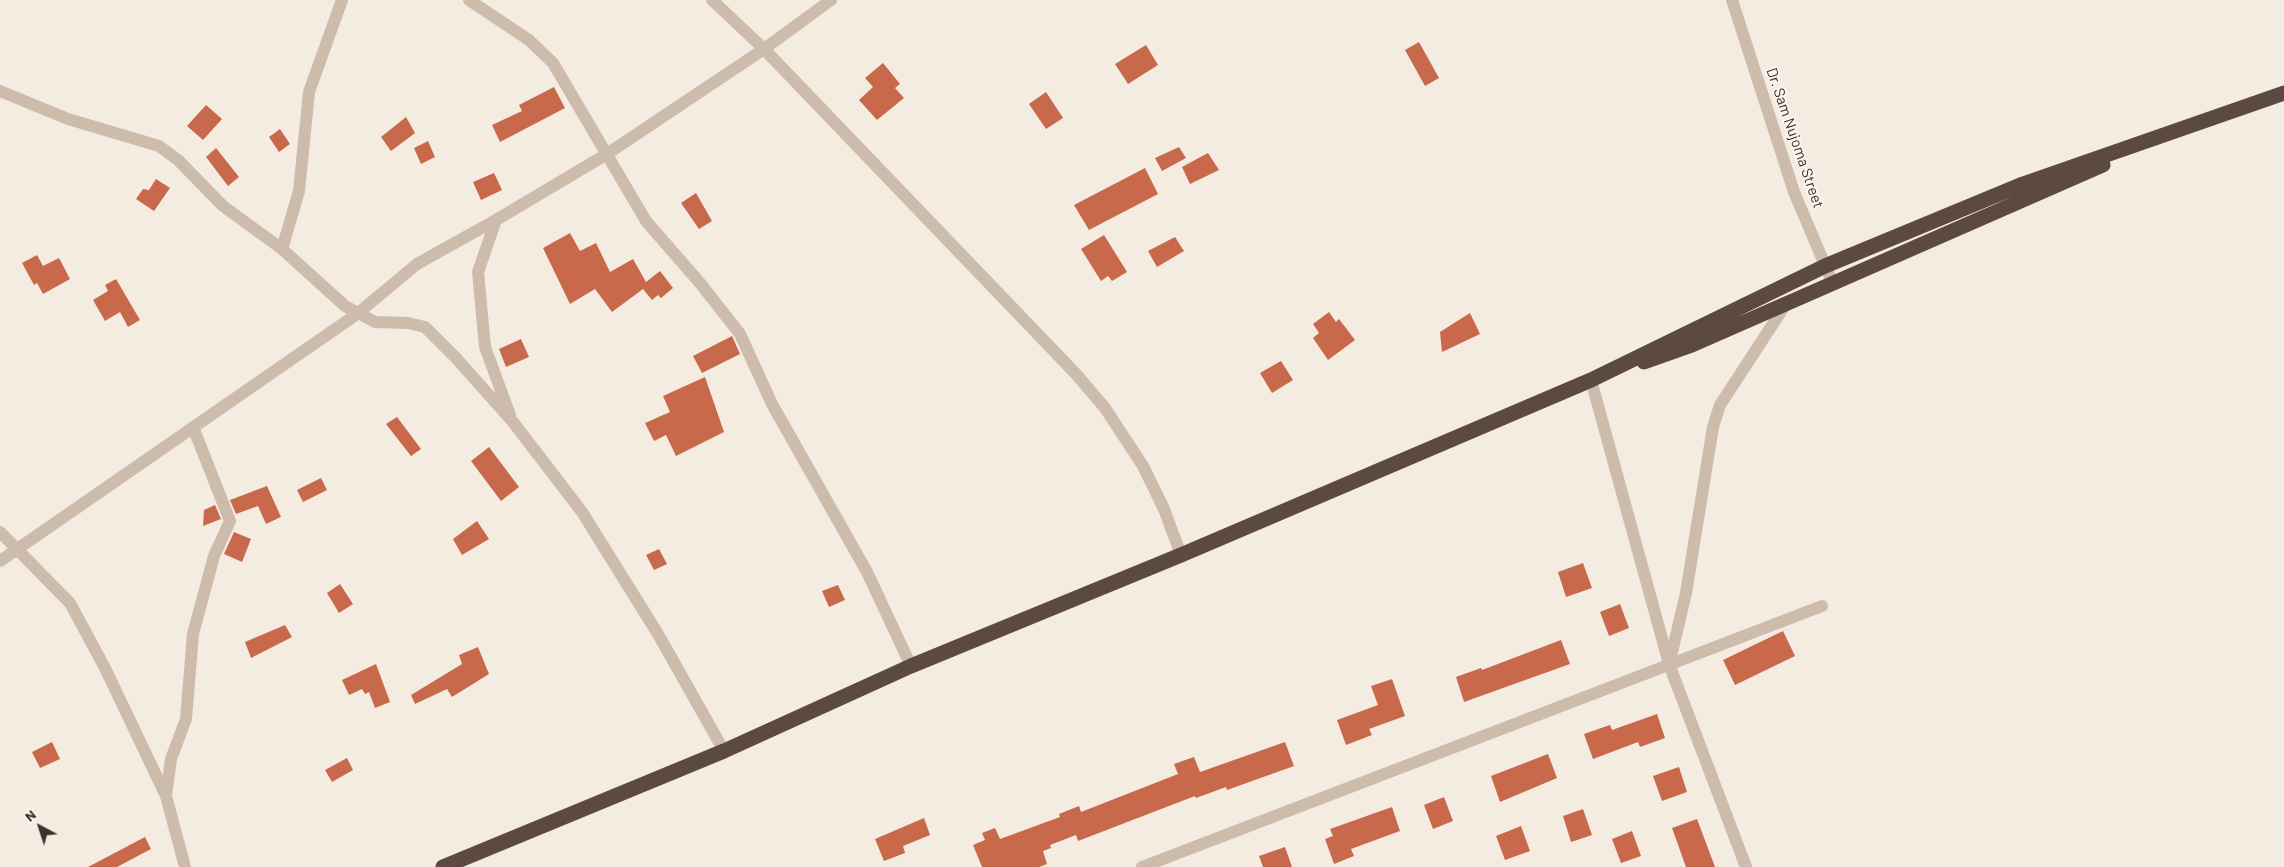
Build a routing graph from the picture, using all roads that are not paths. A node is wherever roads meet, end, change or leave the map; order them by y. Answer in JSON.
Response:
{"nodes":[{"id":1,"x":342,"y":0,"type":"edge"},
{"id":2,"x":469,"y":0,"type":"edge"},
{"id":3,"x":712,"y":0,"type":"edge"},
{"id":4,"x":831,"y":0,"type":"edge"},
{"id":5,"x":1732,"y":0,"type":"edge"},
{"id":6,"x":764,"y":49,"type":"junction"},
{"id":7,"x":0,"y":91,"type":"edge"},
{"id":8,"x":2284,"y":93,"type":"edge"},
{"id":9,"x":2182,"y":129,"type":"junction"},
{"id":10,"x":608,"y":154,"type":"junction"},
{"id":11,"x":496,"y":220,"type":"junction"},
{"id":12,"x":282,"y":249,"type":"junction"},
{"id":13,"x":1825,"y":266,"type":"junction"},
{"id":14,"x":1833,"y":284,"type":"junction"},
{"id":15,"x":1786,"y":304,"type":"junction"},
{"id":16,"x":357,"y":314,"type":"junction"},
{"id":17,"x":1591,"y":380,"type":"junction"},
{"id":18,"x":513,"y":422,"type":"junction"},
{"id":19,"x":194,"y":427,"type":"junction"},
{"id":20,"x":0,"y":532,"type":"edge"},
{"id":21,"x":16,"y":549,"type":"junction"},
{"id":22,"x":1181,"y":555,"type":"junction"},
{"id":23,"x":0,"y":561,"type":"edge"},
{"id":24,"x":1822,"y":606,"type":"dead end"},
{"id":25,"x":1669,"y":664,"type":"junction"},
{"id":26,"x":911,"y":666,"type":"junction"},
{"id":27,"x":724,"y":750,"type":"junction"},
{"id":28,"x":166,"y":796,"type":"junction"},
{"id":29,"x":185,"y":867,"type":"edge"},
{"id":30,"x":443,"y":867,"type":"edge"},
{"id":31,"x":1142,"y":867,"type":"edge"},
{"id":32,"x":1746,"y":867,"type":"edge"}],
"edges":[{"from":1,"to":12,"type":"street"},
{"from":2,"to":10,"type":"street"},
{"from":3,"to":6,"type":"street"},
{"from":4,"to":6,"type":"street"},
{"from":5,"to":13,"type":"street","name":"Dr. Sam Nujoma Street"},
{"from":6,"to":10,"type":"street"},
{"from":6,"to":22,"type":"street"},
{"from":7,"to":12,"type":"street"},
{"from":8,"to":9,"type":"highway"},
{"from":9,"to":13,"type":"highway"},
{"from":9,"to":14,"type":"highway"},
{"from":10,"to":11,"type":"street"},
{"from":10,"to":26,"type":"street"},
{"from":11,"to":16,"type":"street"},
{"from":11,"to":18,"type":"street"},
{"from":12,"to":16,"type":"street"},
{"from":13,"to":14,"type":"street","name":"Dr. Sam Nujoma Street"},
{"from":13,"to":17,"type":"highway"},
{"from":14,"to":15,"type":"highway"},
{"from":15,"to":17,"type":"highway"},
{"from":15,"to":25,"type":"street"},
{"from":16,"to":18,"type":"street"},
{"from":16,"to":19,"type":"street"},
{"from":17,"to":22,"type":"highway"},
{"from":17,"to":25,"type":"street"},
{"from":18,"to":27,"type":"street"},
{"from":19,"to":21,"type":"street"},
{"from":19,"to":28,"type":"street"},
{"from":20,"to":21,"type":"street"},
{"from":21,"to":23,"type":"street"},
{"from":21,"to":28,"type":"street"},
{"from":22,"to":26,"type":"highway"},
{"from":24,"to":25,"type":"street"},
{"from":25,"to":31,"type":"street"},
{"from":25,"to":32,"type":"street"},
{"from":26,"to":27,"type":"highway"},
{"from":27,"to":30,"type":"highway"},
{"from":28,"to":29,"type":"street"}]}
